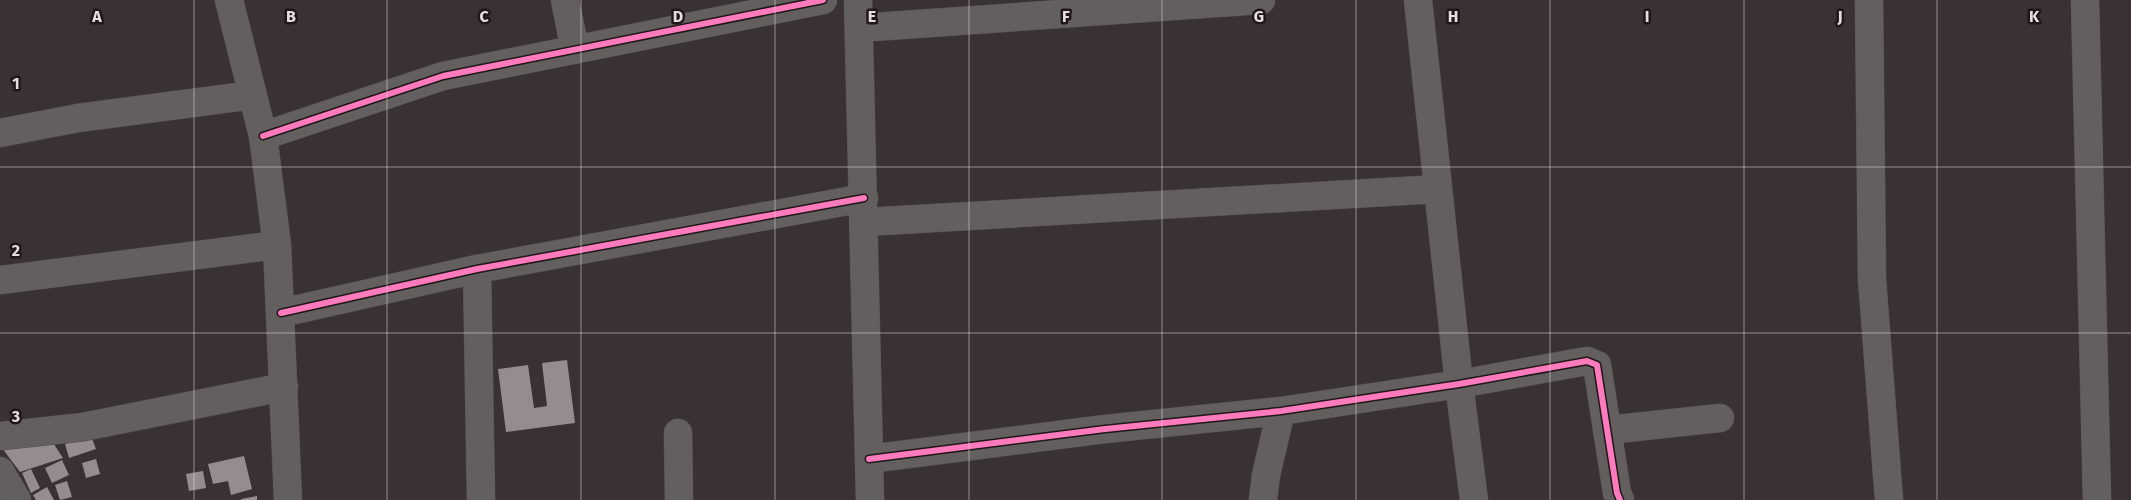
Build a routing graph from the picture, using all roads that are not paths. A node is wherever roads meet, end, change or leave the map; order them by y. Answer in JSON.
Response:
{"nodes":[{"id":1,"x":229,"y":0,"type":"edge"},
{"id":2,"x":565,"y":0,"type":"edge"},
{"id":3,"x":823,"y":0,"type":"edge"},
{"id":4,"x":858,"y":0,"type":"edge"},
{"id":5,"x":1261,"y":0,"type":"edge"},
{"id":6,"x":1418,"y":0,"type":"edge"},
{"id":7,"x":1870,"y":0,"type":"edge"},
{"id":8,"x":2086,"y":0,"type":"edge"},
{"id":9,"x":859,"y":28,"type":"junction"},
{"id":10,"x":575,"y":50,"type":"junction"},
{"id":11,"x":253,"y":95,"type":"junction"},
{"id":12,"x":0,"y":133,"type":"edge"},
{"id":13,"x":263,"y":136,"type":"junction"},
{"id":14,"x":1438,"y":189,"type":"junction"},
{"id":15,"x":864,"y":210,"type":"junction"},
{"id":16,"x":277,"y":245,"type":"junction"},
{"id":17,"x":477,"y":269,"type":"junction"},
{"id":18,"x":0,"y":280,"type":"edge"},
{"id":19,"x":281,"y":313,"type":"junction"},
{"id":20,"x":1459,"y":384,"type":"junction"},
{"id":21,"x":284,"y":387,"type":"junction"},
{"id":22,"x":1281,"y":411,"type":"junction"},
{"id":23,"x":1720,"y":418,"type":"dead end"},
{"id":24,"x":1607,"y":430,"type":"junction"},
{"id":25,"x":678,"y":433,"type":"dead end"},
{"id":26,"x":0,"y":436,"type":"edge"},
{"id":27,"x":869,"y":459,"type":"junction"},
{"id":28,"x":0,"y":472,"type":"edge"},
{"id":29,"x":17,"y":500,"type":"edge"},
{"id":30,"x":288,"y":500,"type":"edge"},
{"id":31,"x":481,"y":500,"type":"edge"},
{"id":32,"x":679,"y":500,"type":"edge"},
{"id":33,"x":870,"y":500,"type":"edge"},
{"id":34,"x":1263,"y":500,"type":"edge"},
{"id":35,"x":1474,"y":500,"type":"edge"},
{"id":36,"x":1620,"y":500,"type":"edge"},
{"id":37,"x":1889,"y":500,"type":"edge"},
{"id":38,"x":2097,"y":500,"type":"edge"}],
"edges":[{"from":1,"to":11,"type":"street"},
{"from":2,"to":10,"type":"street"},
{"from":3,"to":10,"type":"street"},
{"from":4,"to":9,"type":"street"},
{"from":5,"to":9,"type":"street"},
{"from":6,"to":14,"type":"street"},
{"from":7,"to":37,"type":"street"},
{"from":8,"to":38,"type":"street"},
{"from":9,"to":15,"type":"street"},
{"from":10,"to":13,"type":"street"},
{"from":11,"to":12,"type":"street"},
{"from":11,"to":13,"type":"street"},
{"from":13,"to":16,"type":"street"},
{"from":14,"to":15,"type":"street"},
{"from":14,"to":20,"type":"street"},
{"from":15,"to":17,"type":"street"},
{"from":15,"to":27,"type":"street"},
{"from":16,"to":18,"type":"street"},
{"from":16,"to":19,"type":"street"},
{"from":17,"to":19,"type":"street"},
{"from":17,"to":31,"type":"street"},
{"from":19,"to":21,"type":"street"},
{"from":20,"to":22,"type":"street"},
{"from":20,"to":24,"type":"street"},
{"from":20,"to":35,"type":"street"},
{"from":21,"to":26,"type":"street"},
{"from":21,"to":30,"type":"street"},
{"from":22,"to":27,"type":"street"},
{"from":22,"to":34,"type":"street"},
{"from":23,"to":24,"type":"street"},
{"from":24,"to":36,"type":"street"},
{"from":25,"to":32,"type":"street"},
{"from":27,"to":33,"type":"street"},
{"from":28,"to":29,"type":"street"}]}
